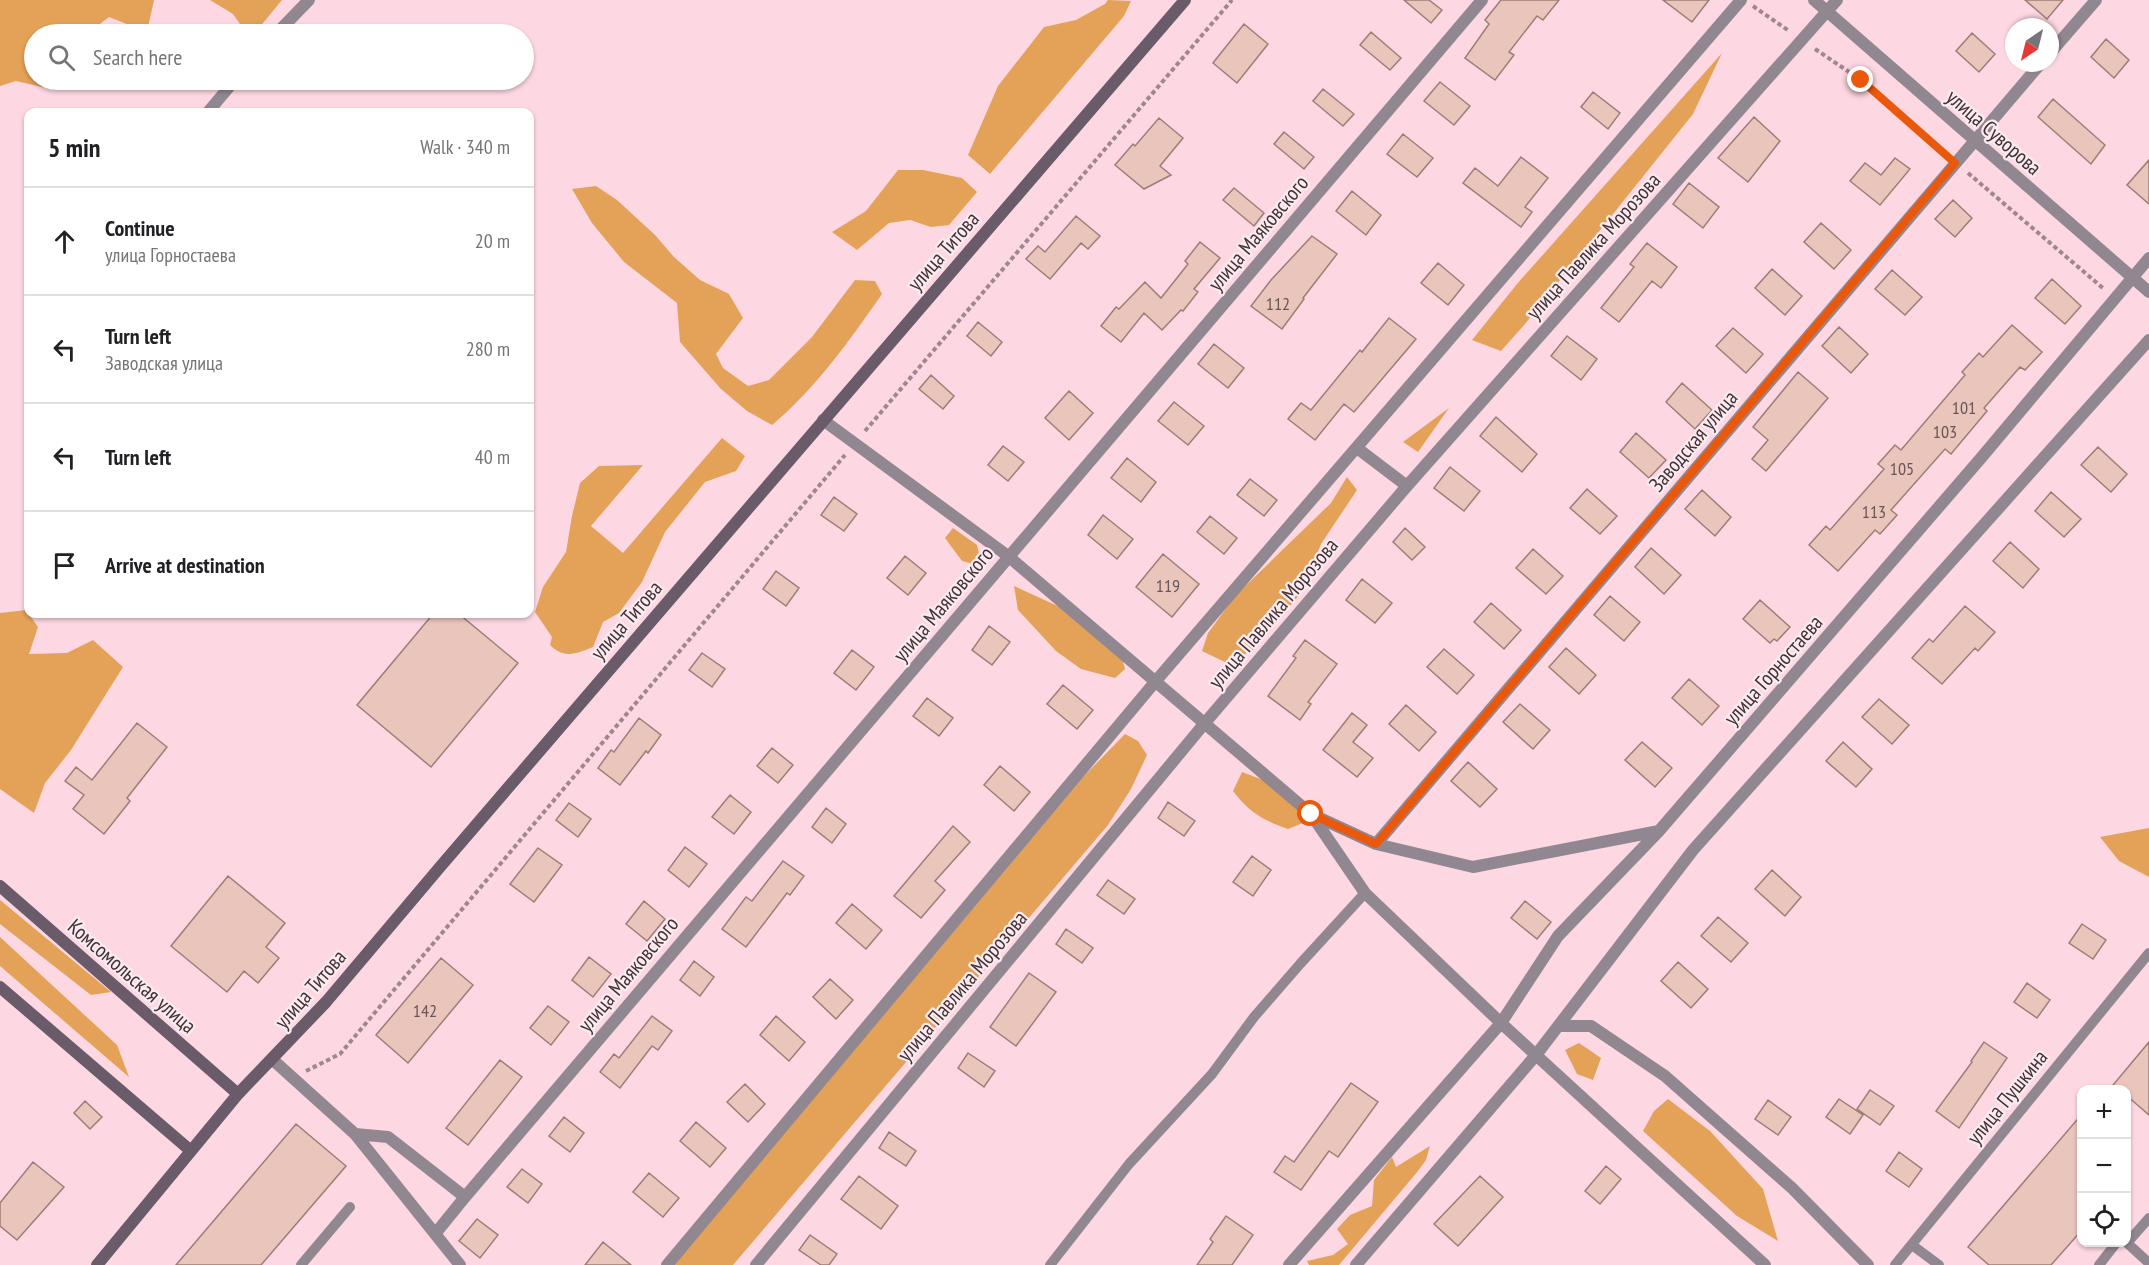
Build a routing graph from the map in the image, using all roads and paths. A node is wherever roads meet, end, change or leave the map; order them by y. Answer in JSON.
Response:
{"nodes":[{"id":1,"x":309,"y":0,"type":"edge"},
{"id":2,"x":1185,"y":0,"type":"edge"},
{"id":3,"x":1232,"y":0,"type":"edge"},
{"id":4,"x":1482,"y":0,"type":"edge"},
{"id":5,"x":1743,"y":0,"type":"edge"},
{"id":6,"x":1814,"y":0,"type":"edge"},
{"id":7,"x":1837,"y":0,"type":"edge"},
{"id":8,"x":2096,"y":0,"type":"edge"},
{"id":9,"x":1827,"y":11,"type":"junction"},
{"id":10,"x":286,"y":24,"type":"edge"},
{"id":11,"x":1802,"y":40,"type":"junction"},
{"id":12,"x":2059,"y":43,"type":"edge"},
{"id":13,"x":2033,"y":72,"type":"edge"},
{"id":14,"x":227,"y":90,"type":"edge"},
{"id":15,"x":211,"y":108,"type":"edge"},
{"id":16,"x":1975,"y":140,"type":"junction"},
{"id":17,"x":1955,"y":163,"type":"junction"},
{"id":18,"x":2149,"y":258,"type":"edge"},
{"id":19,"x":2131,"y":278,"type":"junction"},
{"id":20,"x":2149,"y":292,"type":"edge"},
{"id":21,"x":2114,"y":298,"type":"junction"},
{"id":22,"x":2149,"y":340,"type":"edge"},
{"id":23,"x":824,"y":420,"type":"junction"},
{"id":24,"x":855,"y":443,"type":"junction"},
{"id":25,"x":1357,"y":448,"type":"junction"},
{"id":26,"x":1407,"y":486,"type":"junction"},
{"id":27,"x":1008,"y":556,"type":"junction"},
{"id":28,"x":1155,"y":682,"type":"junction"},
{"id":29,"x":1204,"y":724,"type":"junction"},
{"id":30,"x":1311,"y":814,"type":"junction"},
{"id":31,"x":1659,"y":831,"type":"junction"},
{"id":32,"x":1376,"y":844,"type":"junction"},
{"id":33,"x":0,"y":886,"type":"edge"},
{"id":34,"x":1365,"y":893,"type":"junction"},
{"id":35,"x":2149,"y":953,"type":"edge"},
{"id":36,"x":0,"y":987,"type":"edge"},
{"id":37,"x":1501,"y":1023,"type":"junction"},
{"id":38,"x":1558,"y":1026,"type":"junction"},
{"id":39,"x":1536,"y":1055,"type":"junction"},
{"id":40,"x":273,"y":1060,"type":"junction"},
{"id":41,"x":293,"y":1077,"type":"junction"},
{"id":42,"x":238,"y":1094,"type":"junction"},
{"id":43,"x":354,"y":1134,"type":"junction"},
{"id":44,"x":191,"y":1151,"type":"junction"},
{"id":45,"x":465,"y":1197,"type":"junction"},
{"id":46,"x":350,"y":1207,"type":"dead end"},
{"id":47,"x":2149,"y":1218,"type":"edge"},
{"id":48,"x":435,"y":1234,"type":"junction"},
{"id":49,"x":2131,"y":1238,"type":"edge"},
{"id":50,"x":1912,"y":1245,"type":"junction"},
{"id":51,"x":2113,"y":1247,"type":"edge"},
{"id":52,"x":2131,"y":1247,"type":"edge"},
{"id":53,"x":2149,"y":1263,"type":"edge"},
{"id":54,"x":97,"y":1265,"type":"edge"},
{"id":55,"x":301,"y":1265,"type":"edge"},
{"id":56,"x":460,"y":1265,"type":"edge"},
{"id":57,"x":667,"y":1265,"type":"edge"},
{"id":58,"x":756,"y":1265,"type":"edge"},
{"id":59,"x":1050,"y":1265,"type":"edge"},
{"id":60,"x":1289,"y":1265,"type":"edge"},
{"id":61,"x":1356,"y":1265,"type":"edge"},
{"id":62,"x":1765,"y":1265,"type":"edge"},
{"id":63,"x":1868,"y":1265,"type":"edge"},
{"id":64,"x":1895,"y":1265,"type":"edge"},
{"id":65,"x":1940,"y":1265,"type":"edge"},
{"id":66,"x":2099,"y":1265,"type":"edge"}],
"edges":[{"from":1,"to":10,"type":"street"},
{"from":2,"to":23,"type":"main road","name":"улица Титова"},
{"from":3,"to":24,"type":"path"},
{"from":4,"to":27,"type":"street","name":"улица Маяковского"},
{"from":5,"to":11,"type":"path"},
{"from":5,"to":25,"type":"street","name":"улица Павлика Морозова"},
{"from":6,"to":9,"type":"street","name":"улица Суворова"},
{"from":7,"to":9,"type":"street","name":"улица Павлика Морозова"},
{"from":8,"to":12,"type":"street"},
{"from":9,"to":11,"type":"street","name":"улица Павлика Морозова"},
{"from":9,"to":16,"type":"street","name":"улица Суворова"},
{"from":11,"to":17,"type":"path"},
{"from":11,"to":26,"type":"street","name":"улица Павлика Морозова"},
{"from":13,"to":16,"type":"street","name":"Заводская улица"},
{"from":14,"to":15,"type":"street"},
{"from":16,"to":17,"type":"street","name":"Заводская улица"},
{"from":16,"to":19,"type":"street","name":"улица Суворова"},
{"from":17,"to":21,"type":"path"},
{"from":17,"to":32,"type":"street","name":"Заводская улица"},
{"from":18,"to":19,"type":"street","name":"улица Горностаева"},
{"from":19,"to":20,"type":"street","name":"улица Суворова"},
{"from":19,"to":21,"type":"street","name":"улица Горностаева"},
{"from":21,"to":31,"type":"street","name":"улица Горностаева"},
{"from":22,"to":38,"type":"street"},
{"from":23,"to":24,"type":"street"},
{"from":23,"to":40,"type":"main road","name":"улица Титова"},
{"from":24,"to":27,"type":"street"},
{"from":24,"to":41,"type":"path"},
{"from":25,"to":26,"type":"street"},
{"from":25,"to":28,"type":"street","name":"улица Павлика Морозова"},
{"from":26,"to":29,"type":"street","name":"улица Павлика Морозова"},
{"from":27,"to":28,"type":"street"},
{"from":27,"to":45,"type":"street","name":"улица Маяковского"},
{"from":28,"to":29,"type":"street"},
{"from":28,"to":57,"type":"street","name":"улица Павлика Морозова"},
{"from":29,"to":30,"type":"street"},
{"from":29,"to":58,"type":"street","name":"улица Павлика Морозова"},
{"from":30,"to":32,"type":"street"},
{"from":30,"to":34,"type":"street"},
{"from":31,"to":32,"type":"street"},
{"from":31,"to":37,"type":"street","name":"улица Горностаева"},
{"from":33,"to":42,"type":"main road","name":"Комсомольская улица"},
{"from":34,"to":37,"type":"street"},
{"from":34,"to":59,"type":"lane"},
{"from":35,"to":50,"type":"lane","name":"улица Пушкина"},
{"from":36,"to":44,"type":"main road"},
{"from":37,"to":39,"type":"street"},
{"from":37,"to":60,"type":"street","name":"улица Горностаева"},
{"from":38,"to":39,"type":"street"},
{"from":38,"to":63,"type":"street"},
{"from":39,"to":61,"type":"street"},
{"from":39,"to":62,"type":"street"},
{"from":40,"to":41,"type":"street"},
{"from":40,"to":42,"type":"main road","name":"улица Титова"},
{"from":41,"to":43,"type":"street"},
{"from":42,"to":44,"type":"main road","name":"улица Титова"},
{"from":43,"to":45,"type":"street"},
{"from":43,"to":48,"type":"street"},
{"from":44,"to":54,"type":"main road","name":"улица Титова"},
{"from":45,"to":48,"type":"street","name":"улица Маяковского"},
{"from":46,"to":55,"type":"lane"},
{"from":47,"to":49,"type":"lane"},
{"from":48,"to":56,"type":"street"},
{"from":50,"to":64,"type":"lane","name":"улица Пушкина"},
{"from":50,"to":65,"type":"lane"},
{"from":51,"to":66,"type":"lane"},
{"from":52,"to":53,"type":"lane"}]}
